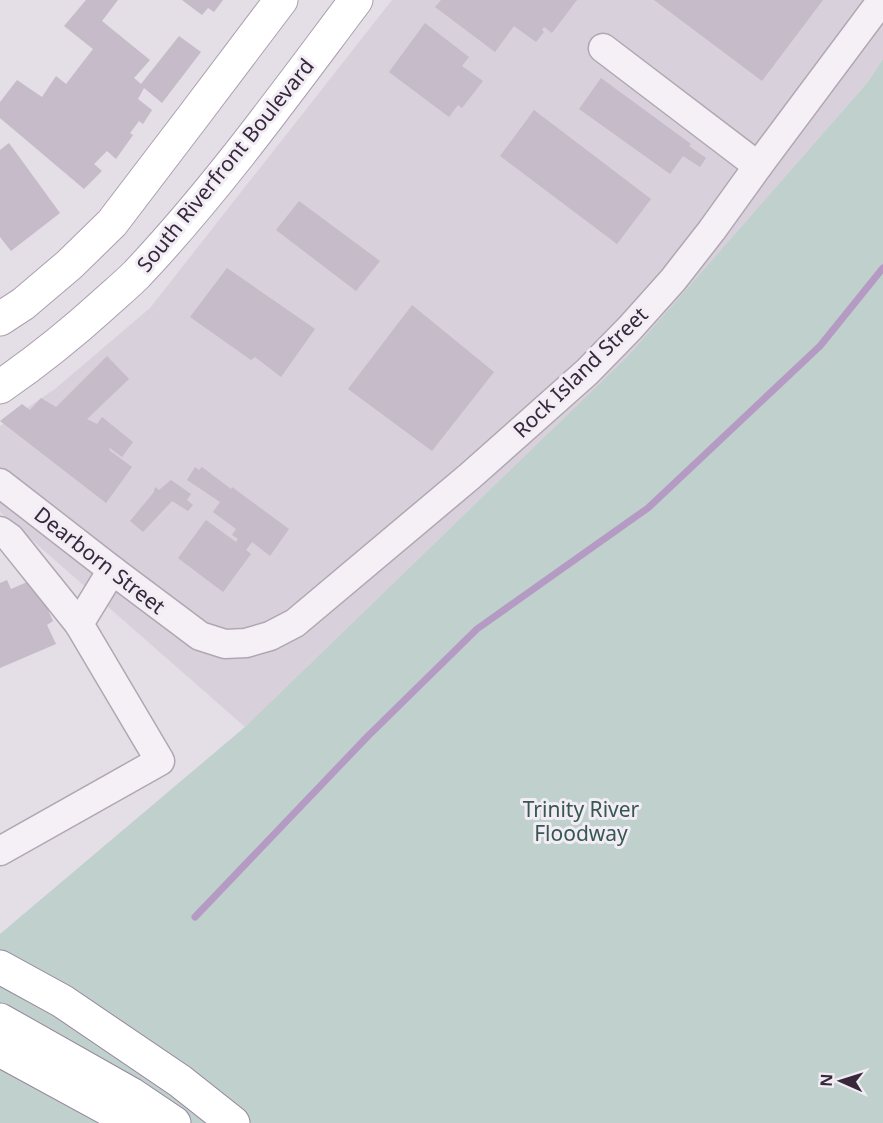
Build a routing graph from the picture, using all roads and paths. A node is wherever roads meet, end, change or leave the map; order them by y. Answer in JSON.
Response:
{"nodes":[{"id":1,"x":281,"y":0,"type":"edge"},
{"id":2,"x":356,"y":0,"type":"edge"},
{"id":3,"x":882,"y":0,"type":"edge"},
{"id":4,"x":603,"y":48,"type":"dead end"},
{"id":5,"x":758,"y":166,"type":"junction"},
{"id":6,"x":0,"y":319,"type":"edge"},
{"id":7,"x":0,"y":387,"type":"edge"},
{"id":8,"x":0,"y":483,"type":"edge"},
{"id":9,"x":41,"y":515,"type":"junction"},
{"id":10,"x":3,"y":537,"type":"edge"},
{"id":11,"x":112,"y":570,"type":"junction"},
{"id":12,"x":79,"y":624,"type":"junction"},
{"id":13,"x":200,"y":636,"type":"joint"},
{"id":14,"x":0,"y":851,"type":"edge"},
{"id":15,"x":0,"y":967,"type":"edge"},
{"id":16,"x":0,"y":1020,"type":"edge"},
{"id":17,"x":0,"y":1050,"type":"edge"},
{"id":18,"x":134,"y":1123,"type":"edge"},
{"id":19,"x":174,"y":1123,"type":"edge"},
{"id":20,"x":233,"y":1123,"type":"edge"}],
"edges":[{"from":1,"to":6,"type":"main road"},
{"from":2,"to":7,"type":"main road","name":"South Riverfront Boulevard"},
{"from":3,"to":5,"type":"street","name":"Rock Island Street"},
{"from":4,"to":5,"type":"street"},
{"from":5,"to":13,"type":"street","name":"Rock Island Street"},
{"from":8,"to":9,"type":"street","name":"Dearborn Street"},
{"from":9,"to":10,"type":"street"},
{"from":9,"to":11,"type":"street","name":"Dearborn Street"},
{"from":10,"to":12,"type":"street"},
{"from":11,"to":12,"type":"street"},
{"from":11,"to":13,"type":"street","name":"Dearborn Street"},
{"from":12,"to":14,"type":"street"},
{"from":15,"to":20,"type":"main road"},
{"from":16,"to":19,"type":"main road"},
{"from":17,"to":18,"type":"main road"}]}
